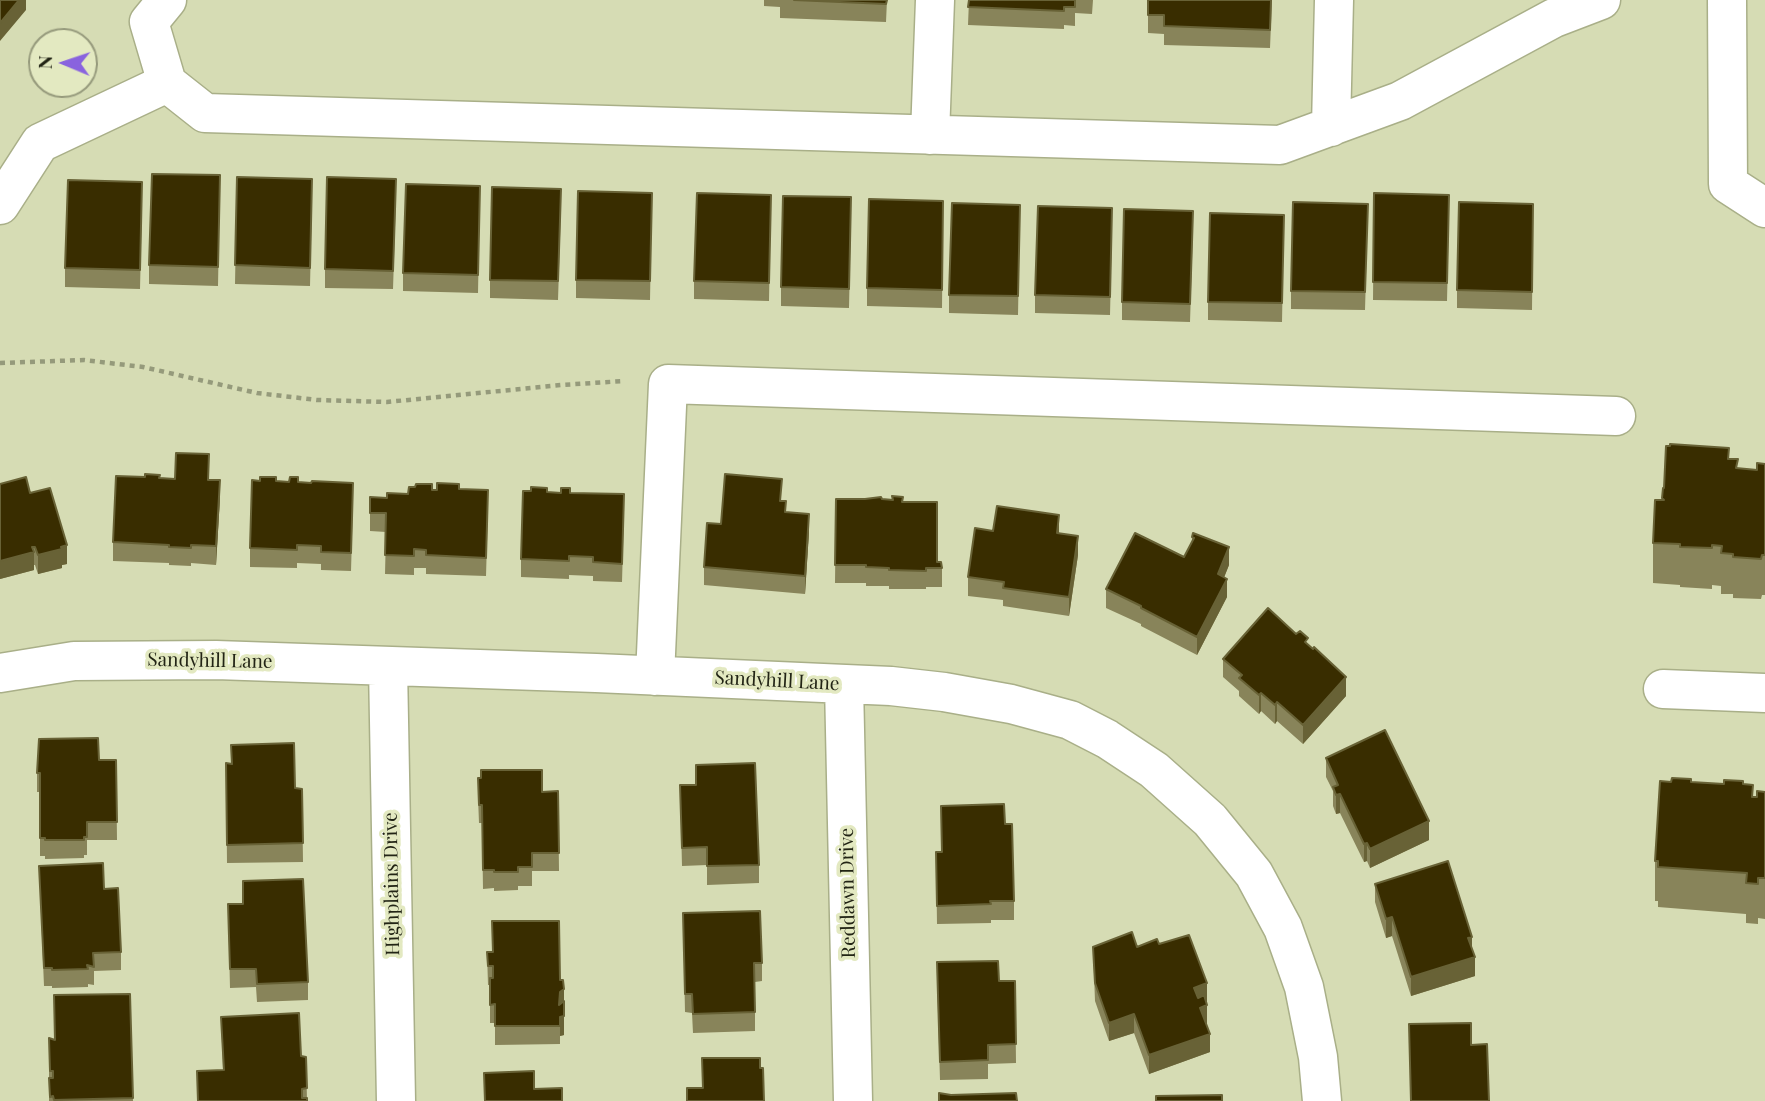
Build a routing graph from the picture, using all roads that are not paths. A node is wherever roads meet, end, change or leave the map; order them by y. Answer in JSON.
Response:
{"nodes":[{"id":1,"x":167,"y":0,"type":"edge"},
{"id":2,"x":935,"y":0,"type":"edge"},
{"id":3,"x":1334,"y":0,"type":"edge"},
{"id":4,"x":1601,"y":0,"type":"edge"},
{"id":5,"x":1727,"y":0,"type":"edge"},
{"id":6,"x":167,"y":83,"type":"junction"},
{"id":7,"x":1331,"y":127,"type":"junction"},
{"id":8,"x":930,"y":135,"type":"junction"},
{"id":9,"x":0,"y":205,"type":"edge"},
{"id":10,"x":1765,"y":208,"type":"edge"},
{"id":11,"x":1616,"y":416,"type":"dead end"},
{"id":12,"x":388,"y":666,"type":"junction"},
{"id":13,"x":0,"y":673,"type":"edge"},
{"id":14,"x":655,"y":676,"type":"junction"},
{"id":15,"x":844,"y":684,"type":"junction"},
{"id":16,"x":1663,"y":689,"type":"dead end"},
{"id":17,"x":1765,"y":693,"type":"edge"},
{"id":18,"x":396,"y":1101,"type":"edge"},
{"id":19,"x":853,"y":1101,"type":"edge"},
{"id":20,"x":1322,"y":1101,"type":"edge"}],
"edges":[{"from":1,"to":6,"type":"street"},
{"from":2,"to":8,"type":"street"},
{"from":3,"to":7,"type":"street"},
{"from":4,"to":7,"type":"street"},
{"from":5,"to":10,"type":"street"},
{"from":6,"to":8,"type":"street"},
{"from":6,"to":9,"type":"street"},
{"from":7,"to":8,"type":"street"},
{"from":11,"to":14,"type":"street"},
{"from":12,"to":13,"type":"street","name":"Sandyhill Lane"},
{"from":12,"to":14,"type":"street","name":"Sandyhill Lane"},
{"from":12,"to":18,"type":"street","name":"Highplains Drive"},
{"from":14,"to":15,"type":"street","name":"Sandyhill Lane"},
{"from":15,"to":19,"type":"street","name":"Reddawn Drive"},
{"from":15,"to":20,"type":"street","name":"Sandyhill Lane"},
{"from":16,"to":17,"type":"street"}]}
